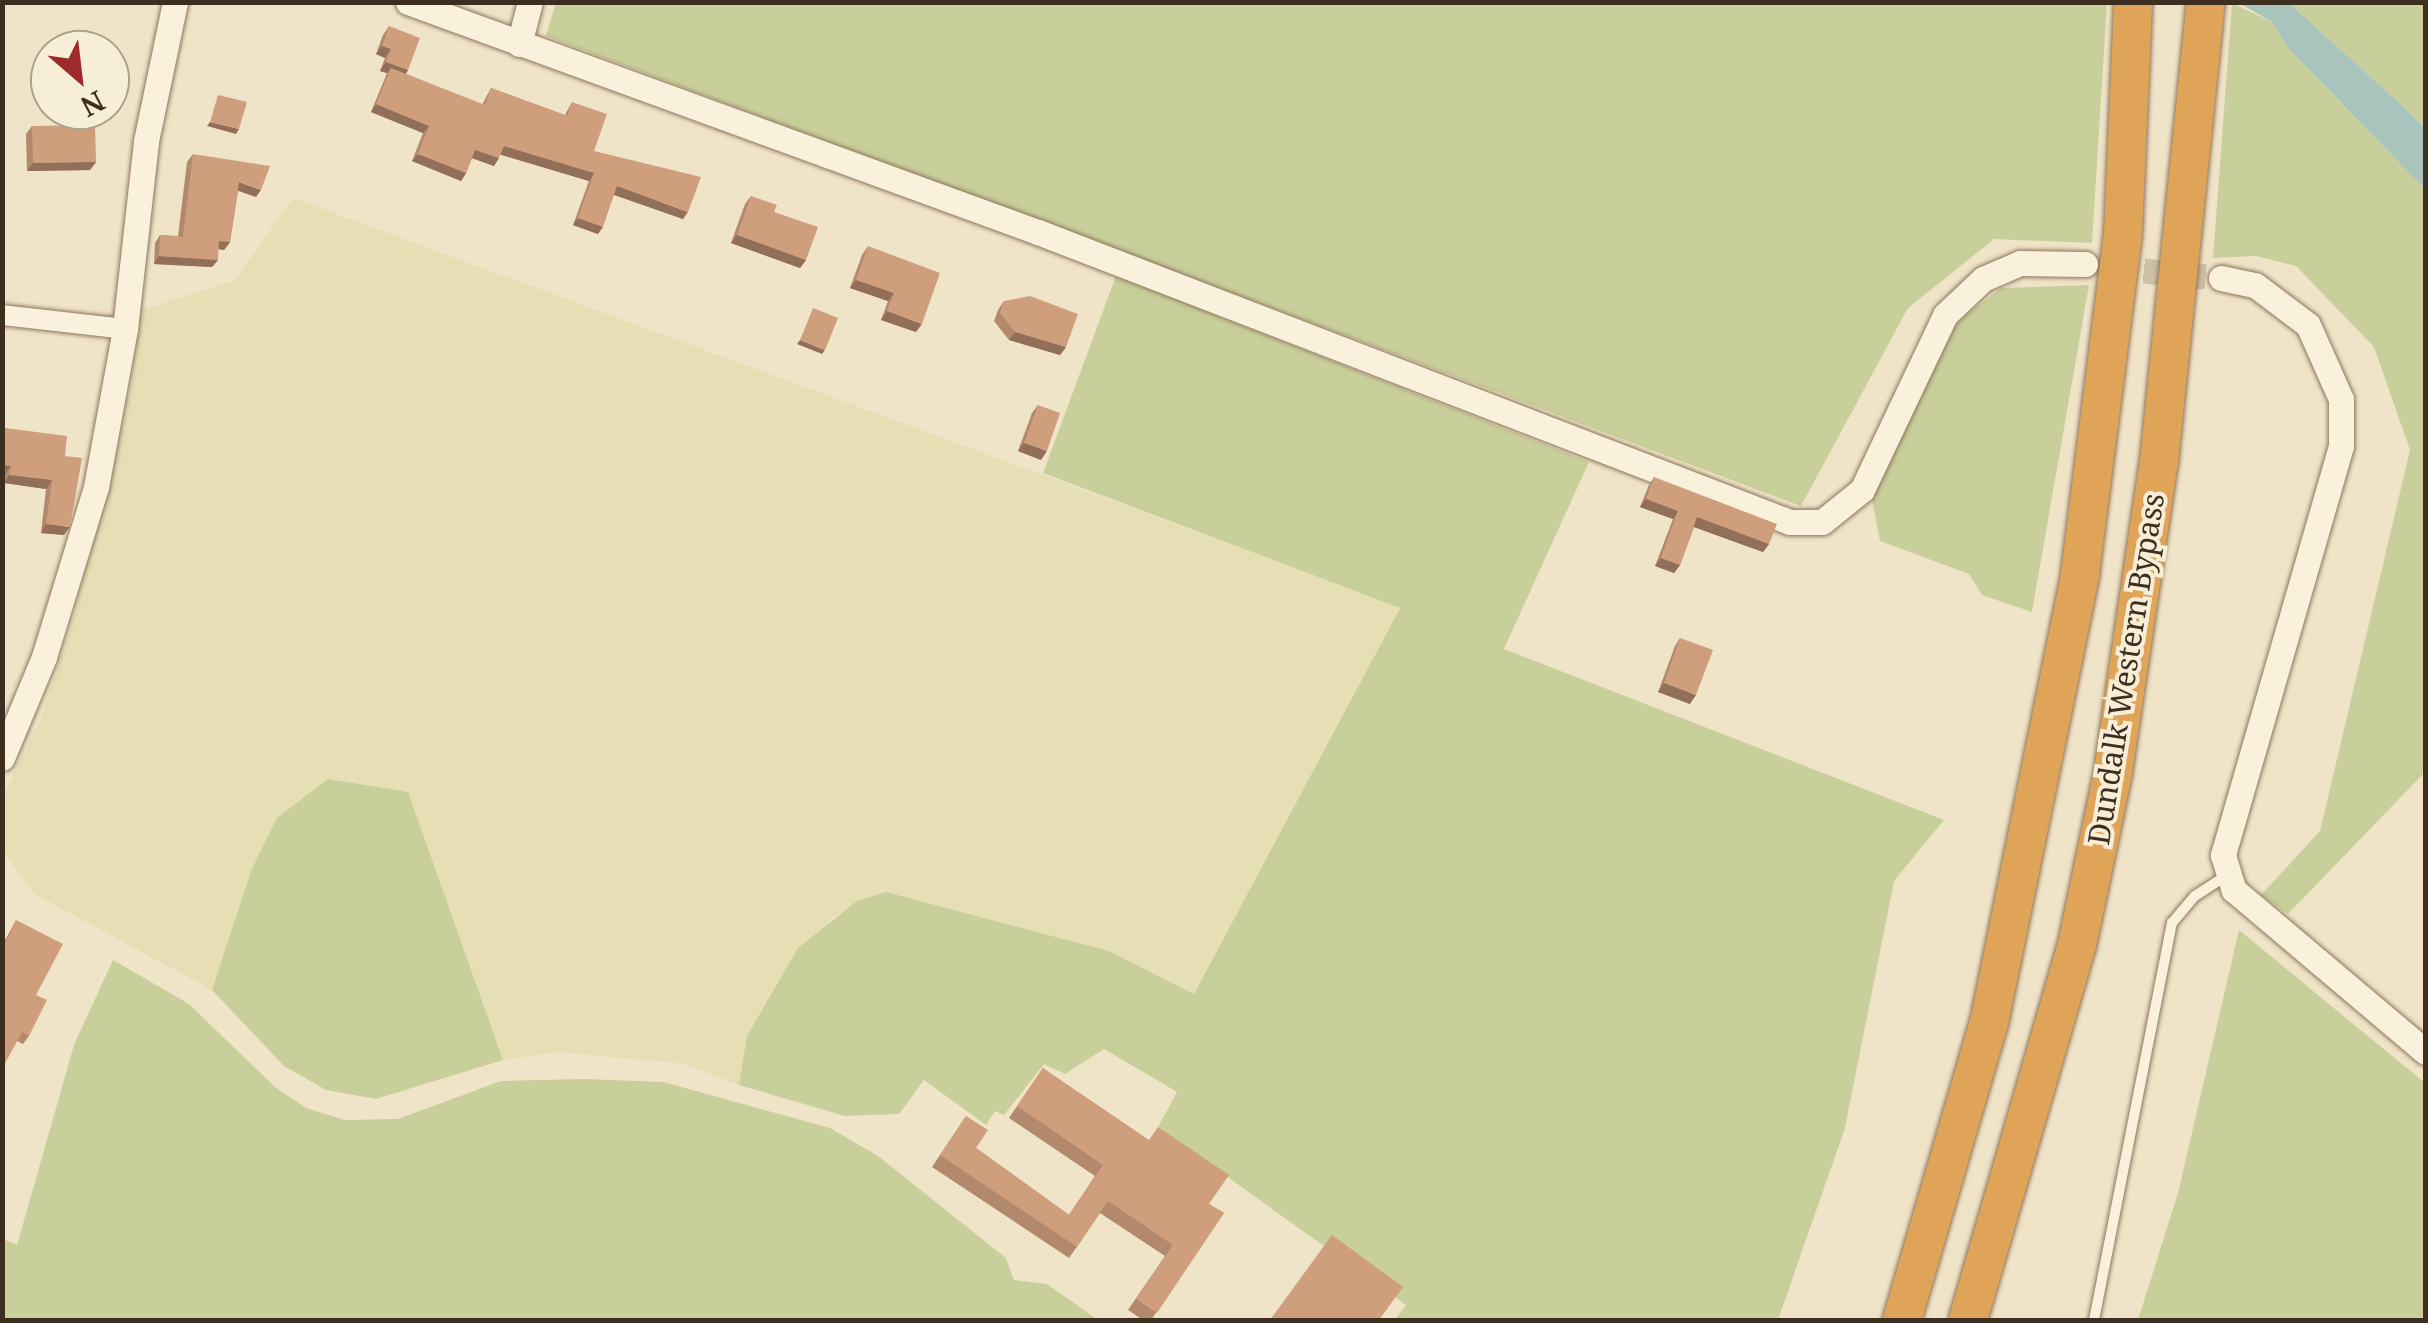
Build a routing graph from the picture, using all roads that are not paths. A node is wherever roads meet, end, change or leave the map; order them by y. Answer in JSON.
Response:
{"nodes":[{"id":1,"x":175,"y":2,"type":"edge"},
{"id":2,"x":408,"y":2,"type":"edge"},
{"id":3,"x":530,"y":2,"type":"edge"},
{"id":4,"x":2133,"y":2,"type":"edge"},
{"id":5,"x":2206,"y":4,"type":"edge"},
{"id":6,"x":519,"y":44,"type":"junction"},
{"id":7,"x":2084,"y":264,"type":"tunnel mouth"},
{"id":8,"x":2221,"y":278,"type":"tunnel mouth"},
{"id":9,"x":2,"y":315,"type":"edge"},
{"id":10,"x":125,"y":330,"type":"junction"},
{"id":11,"x":2,"y":758,"type":"edge"},
{"id":12,"x":2226,"y":864,"type":"junction"},
{"id":13,"x":2426,"y":1052,"type":"edge"},
{"id":14,"x":1902,"y":1320,"type":"edge"},
{"id":15,"x":1968,"y":1320,"type":"edge"},
{"id":16,"x":2094,"y":1320,"type":"edge"}],
"edges":[{"from":1,"to":10,"type":"street"},
{"from":2,"to":6,"type":"street"},
{"from":3,"to":6,"type":"street"},
{"from":4,"to":14,"type":"highway","name":"Dundalk Western Bypass"},
{"from":5,"to":15,"type":"highway","name":"Dundalk Western Bypass"},
{"from":6,"to":7,"type":"street"},
{"from":8,"to":12,"type":"street"},
{"from":9,"to":10,"type":"street"},
{"from":10,"to":11,"type":"street"},
{"from":12,"to":13,"type":"street"},
{"from":12,"to":16,"type":"lane"}]}
